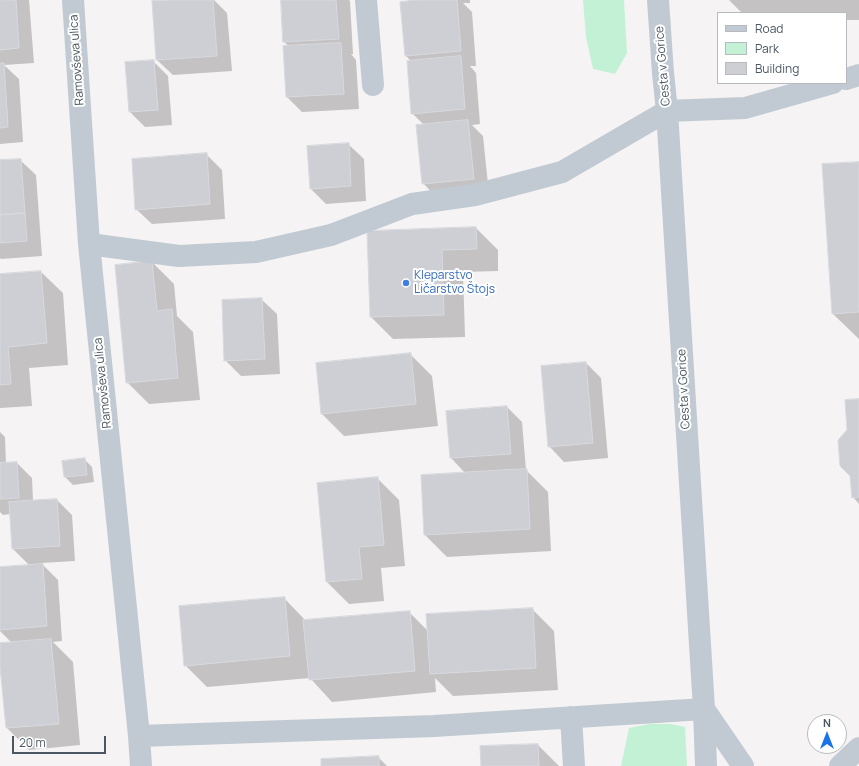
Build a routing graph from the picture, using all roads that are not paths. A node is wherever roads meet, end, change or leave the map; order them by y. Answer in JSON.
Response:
{"nodes":[{"id":1,"x":73,"y":0,"type":"edge"},
{"id":2,"x":366,"y":0,"type":"edge"},
{"id":3,"x":658,"y":0,"type":"edge"},
{"id":4,"x":859,"y":76,"type":"edge"},
{"id":5,"x":847,"y":79,"type":"edge"},
{"id":6,"x":829,"y":84,"type":"edge"},
{"id":7,"x":373,"y":85,"type":"dead end"},
{"id":8,"x":667,"y":111,"type":"junction"},
{"id":9,"x":89,"y":244,"type":"junction"},
{"id":10,"x":704,"y":709,"type":"junction"},
{"id":11,"x":571,"y":717,"type":"junction"},
{"id":12,"x":139,"y":736,"type":"junction"},
{"id":13,"x":859,"y":748,"type":"edge"},
{"id":14,"x":141,"y":766,"type":"edge"},
{"id":15,"x":574,"y":766,"type":"edge"},
{"id":16,"x":706,"y":766,"type":"edge"},
{"id":17,"x":743,"y":766,"type":"edge"},
{"id":18,"x":840,"y":766,"type":"edge"}],
"edges":[{"from":1,"to":9,"type":"street","name":"Ramovševa ulica"},
{"from":2,"to":7,"type":"street"},
{"from":3,"to":8,"type":"street","name":"Cesta v Gorice"},
{"from":4,"to":5,"type":"street"},
{"from":6,"to":8,"type":"street"},
{"from":8,"to":9,"type":"street"},
{"from":8,"to":10,"type":"street","name":"Cesta v Gorice"},
{"from":9,"to":12,"type":"street","name":"Ramovševa ulica"},
{"from":10,"to":11,"type":"street"},
{"from":10,"to":16,"type":"street","name":"Cesta v Gorice"},
{"from":10,"to":17,"type":"street"},
{"from":11,"to":12,"type":"street"},
{"from":11,"to":15,"type":"street"},
{"from":12,"to":14,"type":"street","name":"Ramovševa ulica"},
{"from":13,"to":18,"type":"street"}]}
